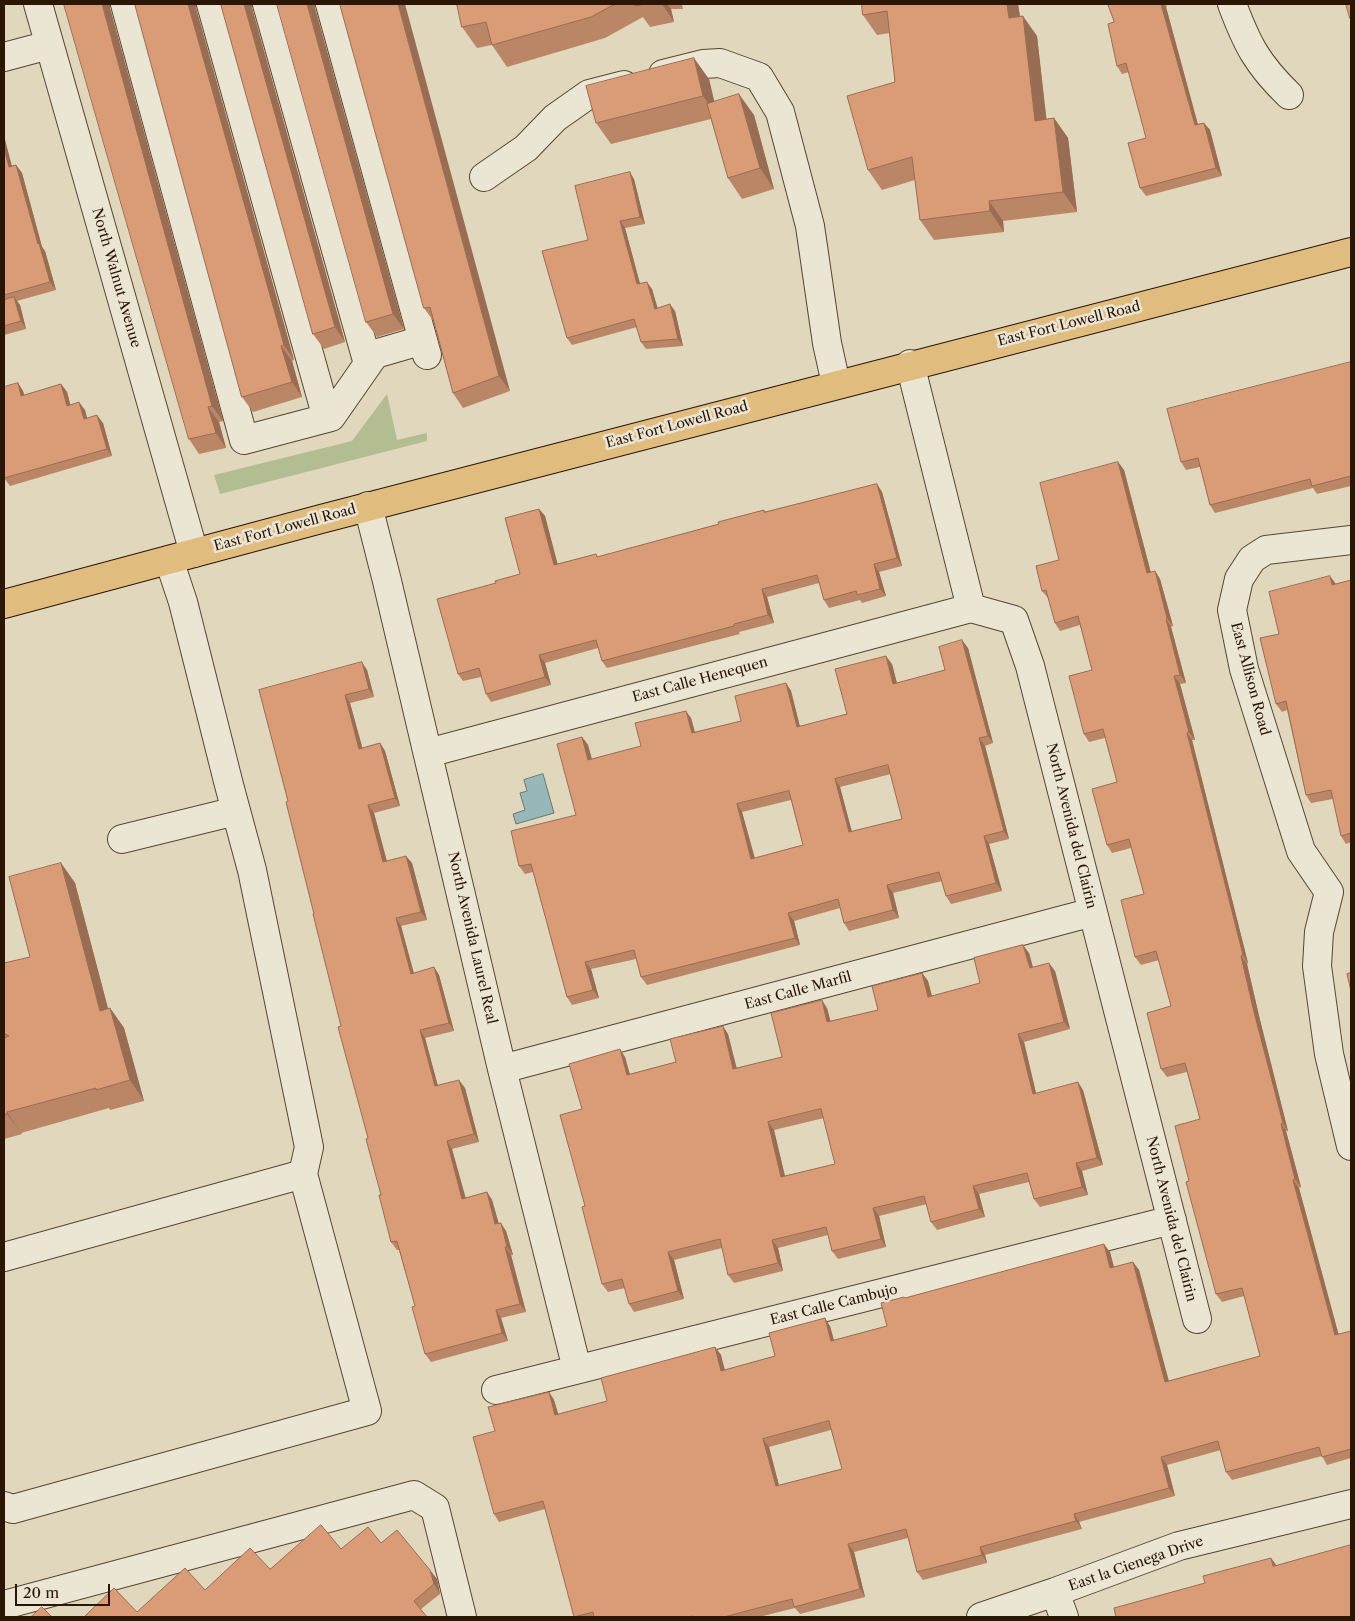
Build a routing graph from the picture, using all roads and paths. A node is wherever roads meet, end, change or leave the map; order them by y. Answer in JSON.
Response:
{"nodes":[{"id":1,"x":38,"y":4,"type":"edge"},
{"id":2,"x":125,"y":4,"type":"edge"},
{"id":3,"x":212,"y":4,"type":"edge"},
{"id":4,"x":267,"y":4,"type":"edge"},
{"id":5,"x":330,"y":4,"type":"edge"},
{"id":6,"x":1232,"y":4,"type":"edge"},
{"id":7,"x":50,"y":45,"type":"junction"},
{"id":8,"x":4,"y":57,"type":"edge"},
{"id":9,"x":1289,"y":94,"type":"dead end"},
{"id":10,"x":484,"y":177,"type":"dead end"},
{"id":11,"x":1351,"y":252,"type":"edge"},
{"id":12,"x":368,"y":364,"type":"junction"},
{"id":13,"x":910,"y":364,"type":"junction"},
{"id":14,"x":836,"y":384,"type":"junction"},
{"id":15,"x":327,"y":418,"type":"junction"},
{"id":16,"x":368,"y":506,"type":"junction"},
{"id":17,"x":1351,"y":540,"type":"edge"},
{"id":18,"x":181,"y":556,"type":"junction"},
{"id":19,"x":4,"y":604,"type":"edge"},
{"id":20,"x":972,"y":608,"type":"junction"},
{"id":21,"x":428,"y":753,"type":"junction"},
{"id":22,"x":236,"y":811,"type":"junction"},
{"id":23,"x":122,"y":839,"type":"dead end"},
{"id":24,"x":1340,"y":890,"type":"edge"},
{"id":25,"x":1093,"y":912,"type":"junction"},
{"id":26,"x":502,"y":1069,"type":"junction"},
{"id":27,"x":1351,"y":1146,"type":"edge"},
{"id":28,"x":303,"y":1174,"type":"junction"},
{"id":29,"x":1172,"y":1220,"type":"junction"},
{"id":30,"x":4,"y":1258,"type":"edge"},
{"id":31,"x":1197,"y":1319,"type":"dead end"},
{"id":32,"x":577,"y":1369,"type":"junction"},
{"id":33,"x":496,"y":1390,"type":"dead end"},
{"id":34,"x":1351,"y":1504,"type":"edge"},
{"id":35,"x":4,"y":1506,"type":"edge"},
{"id":36,"x":1055,"y":1592,"type":"junction"},
{"id":37,"x":4,"y":1605,"type":"edge"},
{"id":38,"x":462,"y":1617,"type":"edge"},
{"id":39,"x":981,"y":1617,"type":"edge"},
{"id":40,"x":1064,"y":1617,"type":"edge"}],
"edges":[{"from":1,"to":7,"type":"street","name":"North Walnut Avenue"},
{"from":2,"to":15,"type":"street"},
{"from":3,"to":15,"type":"street"},
{"from":4,"to":12,"type":"street"},
{"from":5,"to":12,"type":"street"},
{"from":6,"to":9,"type":"street"},
{"from":7,"to":8,"type":"street"},
{"from":7,"to":18,"type":"street","name":"North Walnut Avenue"},
{"from":10,"to":14,"type":"street"},
{"from":11,"to":13,"type":"main road","name":"East Fort Lowell Road"},
{"from":12,"to":15,"type":"street"},
{"from":13,"to":14,"type":"main road","name":"East Fort Lowell Road"},
{"from":13,"to":20,"type":"street"},
{"from":14,"to":16,"type":"main road","name":"East Fort Lowell Road"},
{"from":16,"to":18,"type":"main road","name":"East Fort Lowell Road"},
{"from":16,"to":21,"type":"street","name":"North Avenida Laurel Real"},
{"from":17,"to":24,"type":"street","name":"East Allison Road"},
{"from":18,"to":19,"type":"main road","name":"East Fort Lowell Road"},
{"from":18,"to":22,"type":"street","name":"North Walnut Avenue"},
{"from":20,"to":21,"type":"street","name":"East Calle Henequen"},
{"from":20,"to":25,"type":"street","name":"North Avenida del Clairin"},
{"from":21,"to":26,"type":"street","name":"North Avenida Laurel Real"},
{"from":22,"to":23,"type":"street"},
{"from":22,"to":28,"type":"street","name":"North Walnut Avenue"},
{"from":24,"to":27,"type":"street"},
{"from":25,"to":26,"type":"street","name":"East Calle Marfil"},
{"from":25,"to":29,"type":"street","name":"North Avenida del Clairin"},
{"from":26,"to":32,"type":"street","name":"North Avenida Laurel Real"},
{"from":28,"to":30,"type":"street"},
{"from":28,"to":35,"type":"street"},
{"from":29,"to":31,"type":"street","name":"North Avenida del Clairin"},
{"from":29,"to":32,"type":"street","name":"East Calle Cambujo"},
{"from":32,"to":33,"type":"street","name":"East Calle Cambujo"},
{"from":34,"to":36,"type":"street","name":"East la Cienega Drive"},
{"from":36,"to":39,"type":"street","name":"East la Cienega Drive"},
{"from":36,"to":40,"type":"street"},
{"from":37,"to":38,"type":"street"}]}
